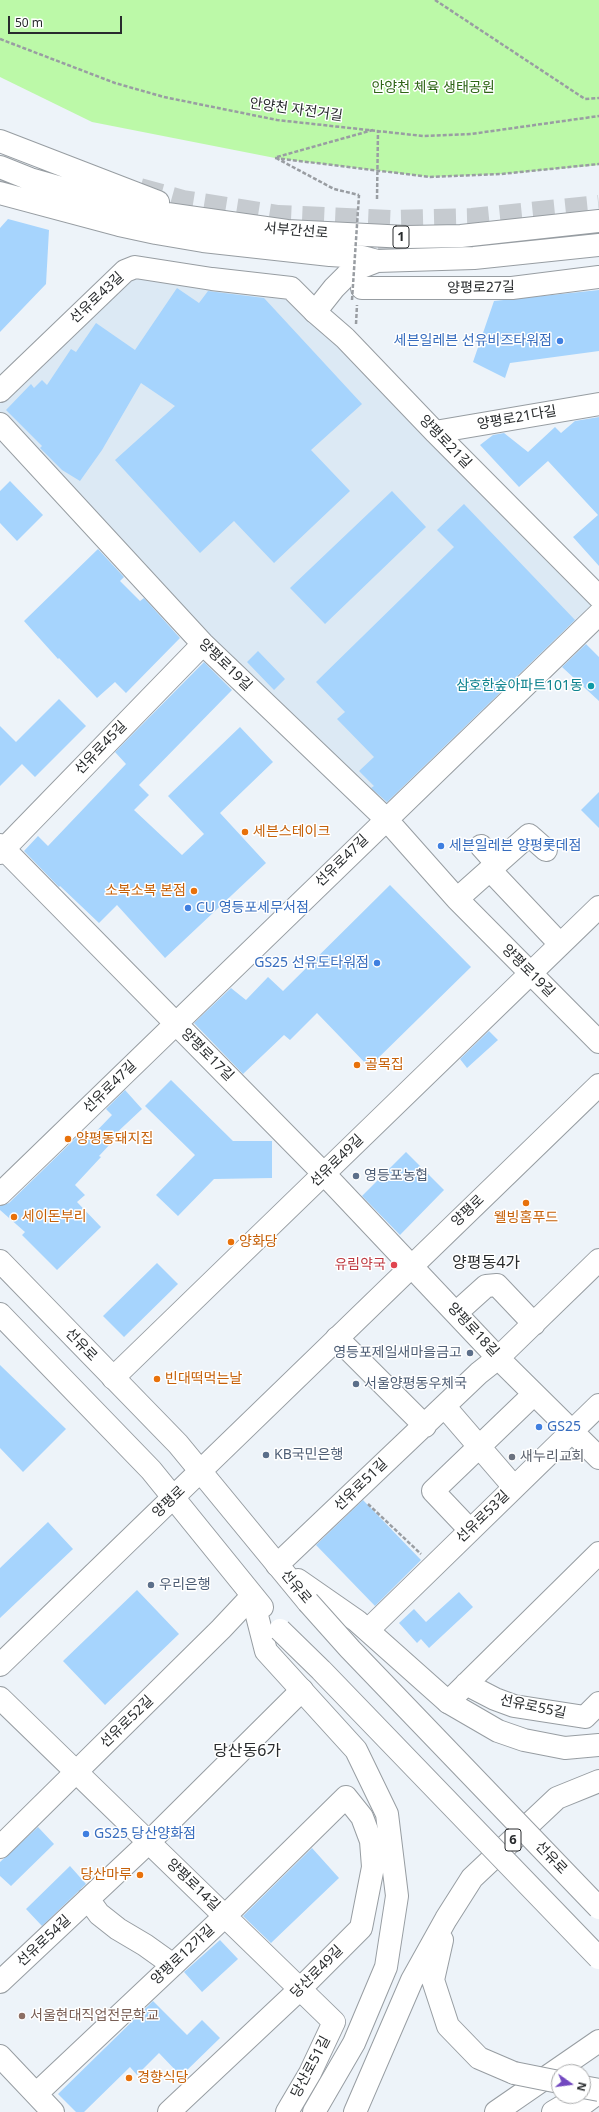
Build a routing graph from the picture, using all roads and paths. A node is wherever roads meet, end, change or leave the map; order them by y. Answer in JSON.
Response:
{"nodes":[{"id":1,"x":435,"y":0,"type":"edge"},
{"id":2,"x":0,"y":39,"type":"edge"},
{"id":3,"x":599,"y":98,"type":"edge"},
{"id":4,"x":599,"y":116,"type":"edge"},
{"id":5,"x":374,"y":130,"type":"junction"},
{"id":6,"x":378,"y":130,"type":"junction"},
{"id":7,"x":0,"y":141,"type":"edge"},
{"id":8,"x":275,"y":158,"type":"junction"},
{"id":9,"x":599,"y":164,"type":"edge"},
{"id":10,"x":0,"y":167,"type":"edge"},
{"id":11,"x":378,"y":170,"type":"junction"},
{"id":12,"x":0,"y":192,"type":"edge"},
{"id":13,"x":377,"y":199,"type":"dead end"},
{"id":14,"x":204,"y":220,"type":"junction"},
{"id":15,"x":599,"y":221,"type":"edge"},
{"id":16,"x":599,"y":246,"type":"edge"},
{"id":17,"x":377,"y":261,"type":"junction"},
{"id":18,"x":599,"y":277,"type":"edge"},
{"id":19,"x":291,"y":288,"type":"joint"},
{"id":20,"x":357,"y":294,"type":"joint"},
{"id":21,"x":315,"y":312,"type":"junction"},
{"id":22,"x":0,"y":391,"type":"edge"},
{"id":23,"x":599,"y":404,"type":"edge"},
{"id":24,"x":0,"y":424,"type":"edge"},
{"id":25,"x":435,"y":432,"type":"junction"},
{"id":26,"x":599,"y":597,"type":"edge"},
{"id":27,"x":599,"y":614,"type":"edge"},
{"id":28,"x":203,"y":644,"type":"junction"},
{"id":29,"x":386,"y":819,"type":"junction"},
{"id":30,"x":481,"y":846,"type":"dead end"},
{"id":31,"x":1,"y":849,"type":"edge"},
{"id":32,"x":546,"y":850,"type":"dead end"},
{"id":33,"x":494,"y":867,"type":"junction"},
{"id":34,"x":457,"y":899,"type":"junction"},
{"id":35,"x":599,"y":907,"type":"edge"},
{"id":36,"x":560,"y":944,"type":"junction"},
{"id":37,"x":530,"y":974,"type":"junction"},
{"id":38,"x":176,"y":1023,"type":"junction"},
{"id":39,"x":599,"y":1042,"type":"edge"},
{"id":40,"x":599,"y":1085,"type":"edge"},
{"id":41,"x":324,"y":1174,"type":"junction"},
{"id":42,"x":0,"y":1194,"type":"edge"},
{"id":43,"x":599,"y":1260,"type":"edge"},
{"id":44,"x":0,"y":1261,"type":"edge"},
{"id":45,"x":412,"y":1265,"type":"junction"},
{"id":46,"x":456,"y":1313,"type":"junction"},
{"id":47,"x":0,"y":1314,"type":"edge"},
{"id":48,"x":534,"y":1324,"type":"junction"},
{"id":49,"x":337,"y":1338,"type":"junction"},
{"id":50,"x":498,"y":1358,"type":"junction"},
{"id":51,"x":113,"y":1378,"type":"junction"},
{"id":52,"x":534,"y":1394,"type":"junction"},
{"id":53,"x":599,"y":1404,"type":"edge"},
{"id":54,"x":445,"y":1407,"type":"junction"},
{"id":55,"x":425,"y":1426,"type":"junction"},
{"id":56,"x":571,"y":1431,"type":"junction"},
{"id":57,"x":479,"y":1447,"type":"junction"},
{"id":58,"x":599,"y":1458,"type":"edge"},
{"id":59,"x":200,"y":1471,"type":"junction"},
{"id":60,"x":514,"y":1487,"type":"junction"},
{"id":61,"x":355,"y":1491,"type":"junction"},
{"id":62,"x":172,"y":1498,"type":"junction"},
{"id":63,"x":470,"y":1530,"type":"junction"},
{"id":64,"x":599,"y":1553,"type":"edge"},
{"id":65,"x":277,"y":1565,"type":"junction"},
{"id":66,"x":434,"y":1565,"type":"junction"},
{"id":67,"x":252,"y":1596,"type":"junction"},
{"id":68,"x":368,"y":1630,"type":"junction"},
{"id":69,"x":0,"y":1665,"type":"edge"},
{"id":70,"x":466,"y":1684,"type":"junction"},
{"id":71,"x":302,"y":1690,"type":"junction"},
{"id":72,"x":0,"y":1698,"type":"edge"},
{"id":73,"x":448,"y":1702,"type":"junction"},
{"id":74,"x":599,"y":1703,"type":"edge"},
{"id":75,"x":599,"y":1745,"type":"edge"},
{"id":76,"x":76,"y":1772,"type":"junction"},
{"id":77,"x":599,"y":1781,"type":"edge"},
{"id":78,"x":346,"y":1797,"type":"joint"},
{"id":79,"x":149,"y":1842,"type":"junction"},
{"id":80,"x":0,"y":1846,"type":"edge"},
{"id":81,"x":88,"y":1899,"type":"junction"},
{"id":82,"x":599,"y":1908,"type":"edge"},
{"id":83,"x":225,"y":1916,"type":"junction"},
{"id":84,"x":446,"y":1919,"type":"junction"},
{"id":85,"x":599,"y":1958,"type":"edge"},
{"id":86,"x":173,"y":1965,"type":"junction"},
{"id":87,"x":0,"y":1982,"type":"edge"},
{"id":88,"x":300,"y":1989,"type":"junction"},
{"id":89,"x":334,"y":2022,"type":"joint"},
{"id":90,"x":599,"y":2041,"type":"edge"},
{"id":91,"x":0,"y":2056,"type":"edge"},
{"id":92,"x":551,"y":2080,"type":"edge"},
{"id":93,"x":599,"y":2091,"type":"edge"},
{"id":94,"x":36,"y":2094,"type":"junction"},
{"id":95,"x":566,"y":2104,"type":"edge"},
{"id":96,"x":53,"y":2112,"type":"edge"},
{"id":97,"x":169,"y":2112,"type":"edge"},
{"id":98,"x":287,"y":2112,"type":"edge"},
{"id":99,"x":314,"y":2112,"type":"edge"},
{"id":100,"x":355,"y":2112,"type":"edge"},
{"id":101,"x":496,"y":2112,"type":"edge"},
{"id":102,"x":553,"y":2112,"type":"edge"},
{"id":103,"x":572,"y":2112,"type":"edge"}],
"edges":[{"from":1,"to":3,"type":"path"},
{"from":2,"to":5,"type":"path","name":"안양천 자전거길"},
{"from":4,"to":6,"type":"path","name":"안양천 자전거길"},
{"from":5,"to":6,"type":"path","name":"안양천 자전거길"},
{"from":5,"to":8,"type":"path"},
{"from":6,"to":11,"type":"path"},
{"from":7,"to":14,"type":"street"},
{"from":8,"to":11,"type":"path"},
{"from":8,"to":20,"type":"path","bridge":true},
{"from":9,"to":11,"type":"path"},
{"from":10,"to":14,"type":"street","name":"서부간선로","number":"1"},
{"from":11,"to":13,"type":"path"},
{"from":12,"to":17,"type":"street","name":"서부간선로","number":"1"},
{"from":14,"to":15,"type":"street","name":"서부간선로","number":"1"},
{"from":16,"to":17,"type":"street","name":"서부간선로","number":"1"},
{"from":17,"to":21,"type":"street"},
{"from":18,"to":20,"type":"street","name":"양평로27길"},
{"from":19,"to":21,"type":"street","name":"양평로21길"},
{"from":19,"to":22,"type":"street","name":"선유로43길"},
{"from":21,"to":25,"type":"street","name":"양평로21길"},
{"from":23,"to":25,"type":"street","name":"양평로21다길"},
{"from":24,"to":28,"type":"street","name":"양평로19길"},
{"from":25,"to":26,"type":"street","name":"양평로21길"},
{"from":27,"to":29,"type":"street","name":"선유로47길"},
{"from":28,"to":29,"type":"street","name":"양평로19길"},
{"from":28,"to":31,"type":"street","name":"선유로45길"},
{"from":29,"to":34,"type":"street","name":"양평로19길"},
{"from":29,"to":38,"type":"street","name":"선유로47길"},
{"from":30,"to":33,"type":"street"},
{"from":31,"to":38,"type":"street","name":"양평로17길"},
{"from":32,"to":33,"type":"street"},
{"from":33,"to":34,"type":"street"},
{"from":33,"to":36,"type":"street"},
{"from":34,"to":37,"type":"street","name":"양평로19길"},
{"from":35,"to":36,"type":"street","name":"선유로49길"},
{"from":36,"to":37,"type":"street","name":"선유로49길"},
{"from":37,"to":39,"type":"street","name":"양평로19길"},
{"from":37,"to":41,"type":"street","name":"선유로49길"},
{"from":38,"to":41,"type":"street","name":"양평로17길"},
{"from":38,"to":42,"type":"street","name":"선유로47길"},
{"from":40,"to":45,"type":"street","name":"양평로"},
{"from":41,"to":45,"type":"street","name":"양평로17길"},
{"from":41,"to":51,"type":"street","name":"선유로49길"},
{"from":43,"to":48,"type":"street","name":"선유로51길"},
{"from":44,"to":51,"type":"street","name":"선유로"},
{"from":45,"to":46,"type":"street","name":"양평로18길"},
{"from":45,"to":49,"type":"street","name":"양평로"},
{"from":46,"to":48,"type":"street"},
{"from":46,"to":50,"type":"street","name":"양평로18길"},
{"from":47,"to":62,"type":"street"},
{"from":48,"to":50,"type":"street","name":"선유로51길"},
{"from":49,"to":55,"type":"street"},
{"from":49,"to":59,"type":"street","name":"양평로"},
{"from":50,"to":52,"type":"street","name":"양평로18길"},
{"from":50,"to":54,"type":"street","name":"선유로51길"},
{"from":51,"to":59,"type":"street","name":"선유로"},
{"from":52,"to":56,"type":"street","name":"양평로18길"},
{"from":52,"to":57,"type":"street"},
{"from":53,"to":56,"type":"street","name":"선유로53길"},
{"from":54,"to":55,"type":"street","name":"선유로51길"},
{"from":54,"to":57,"type":"street"},
{"from":55,"to":61,"type":"street","name":"선유로51길"},
{"from":56,"to":58,"type":"street","name":"양평로18길"},
{"from":56,"to":60,"type":"street","name":"선유로53길"},
{"from":57,"to":60,"type":"street"},
{"from":57,"to":63,"type":"street"},
{"from":59,"to":62,"type":"street","name":"양평로"},
{"from":59,"to":65,"type":"street","name":"선유로"},
{"from":60,"to":63,"type":"street","name":"선유로53길"},
{"from":61,"to":65,"type":"street","name":"선유로51길"},
{"from":61,"to":66,"type":"path"},
{"from":62,"to":67,"type":"street"},
{"from":62,"to":69,"type":"street","name":"양평로"},
{"from":63,"to":66,"type":"street","name":"선유로53길"},
{"from":64,"to":70,"type":"street"},
{"from":65,"to":68,"type":"street"},
{"from":65,"to":82,"type":"street","name":"선유로","bridge":true},
{"from":66,"to":68,"type":"street","name":"선유로53길"},
{"from":67,"to":71,"type":"street"},
{"from":67,"to":76,"type":"street","name":"선유로52길"},
{"from":67,"to":85,"type":"street","bridge":true},
{"from":68,"to":73,"type":"street"},
{"from":70,"to":73,"type":"street"},
{"from":70,"to":74,"type":"street","name":"선유로55길"},
{"from":71,"to":79,"type":"street","name":"선유로54길"},
{"from":71,"to":99,"type":"street"},
{"from":72,"to":76,"type":"street","name":"양평로14길"},
{"from":73,"to":75,"type":"street"},
{"from":76,"to":79,"type":"street","name":"양평로14길"},
{"from":76,"to":80,"type":"street","name":"선유로52길"},
{"from":77,"to":84,"type":"street","number":"6"},
{"from":78,"to":83,"type":"street","name":"양평로12가길"},
{"from":78,"to":88,"type":"street","name":"당산로49길"},
{"from":79,"to":81,"type":"street","name":"선유로54길"},
{"from":79,"to":83,"type":"street","name":"양평로14길"},
{"from":81,"to":86,"type":"street"},
{"from":81,"to":87,"type":"street","name":"선유로54길"},
{"from":83,"to":86,"type":"street","name":"양평로12가길"},
{"from":83,"to":88,"type":"street","name":"양평로14길"},
{"from":84,"to":92,"type":"street","number":"6","bridge":true},
{"from":84,"to":100,"type":"street"},
{"from":86,"to":94,"type":"street","name":"양평로12가길"},
{"from":88,"to":89,"type":"street","name":"양평로14길"},
{"from":88,"to":97,"type":"street","name":"당산로49길"},
{"from":89,"to":98,"type":"street","name":"당산로51길"},
{"from":90,"to":101,"type":"street"},
{"from":91,"to":94,"type":"street"},
{"from":93,"to":103,"type":"street"},
{"from":94,"to":96,"type":"street"},
{"from":95,"to":102,"type":"street"}]}
